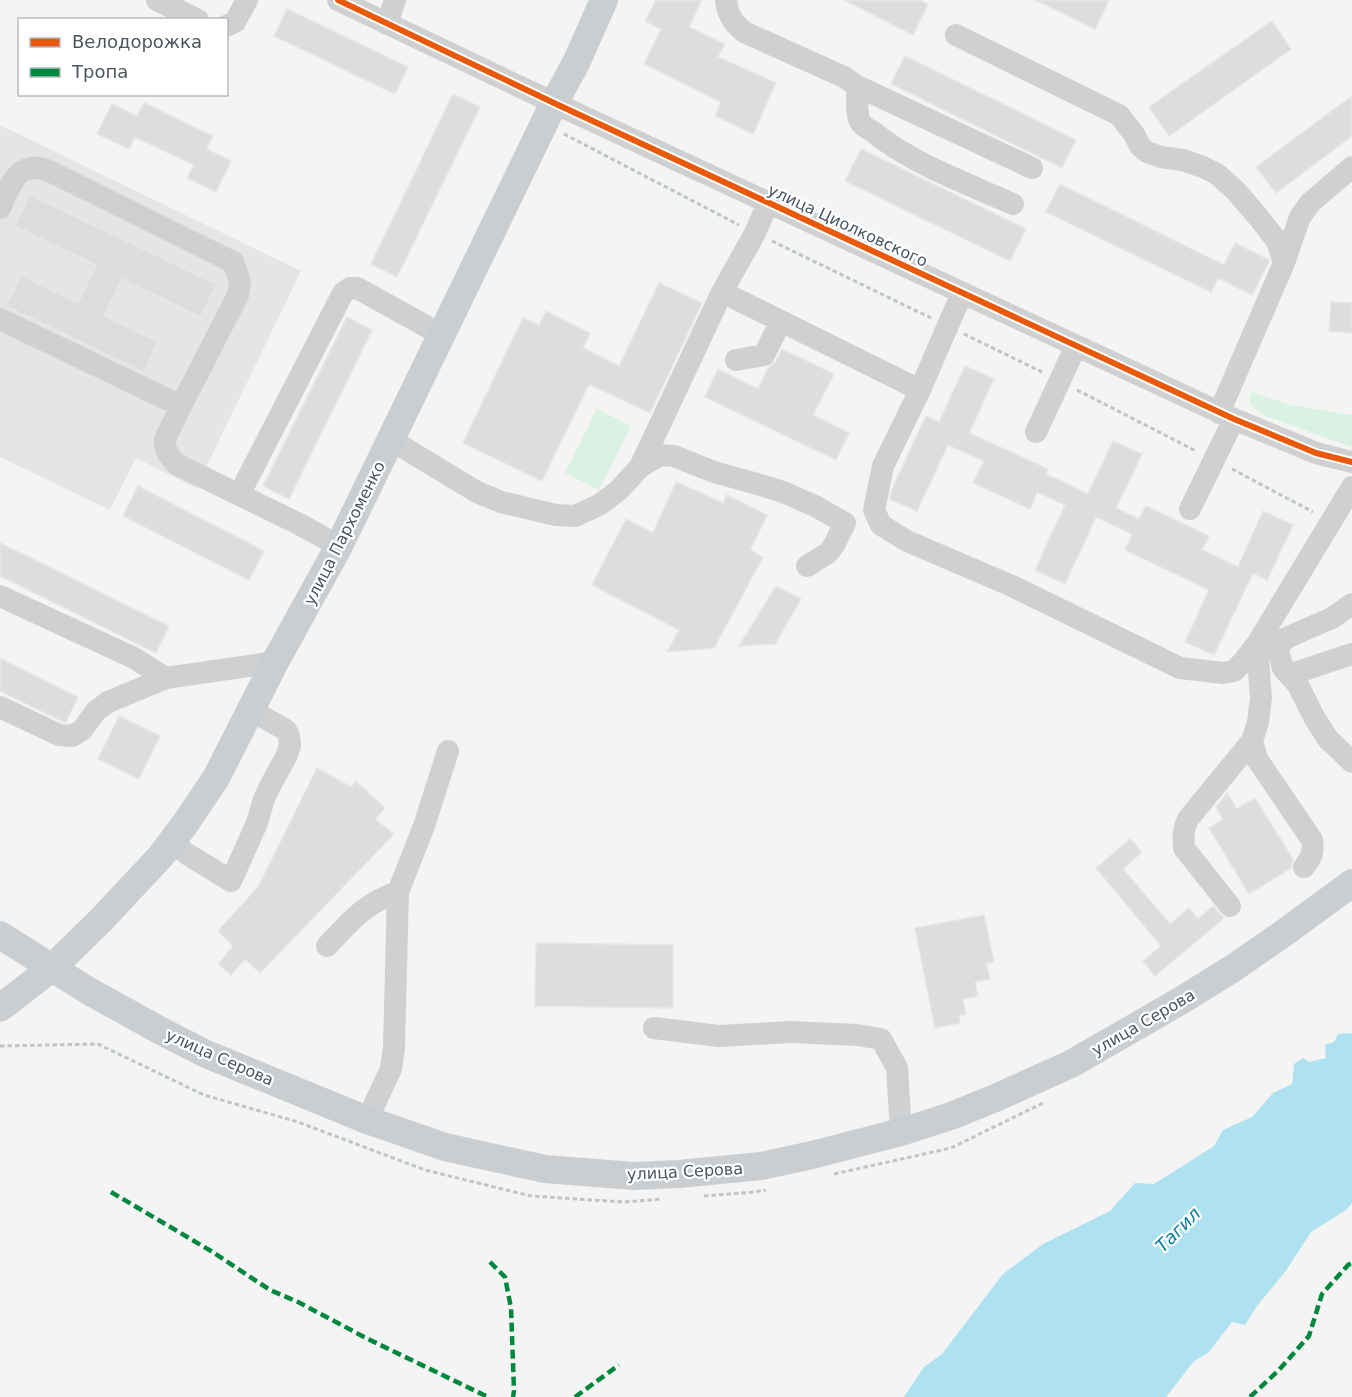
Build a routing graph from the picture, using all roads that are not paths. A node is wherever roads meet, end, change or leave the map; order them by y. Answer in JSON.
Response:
{"nodes":[{"id":1,"x":157,"y":0,"type":"edge"},
{"id":2,"x":247,"y":0,"type":"edge"},
{"id":3,"x":338,"y":0,"type":"edge"},
{"id":4,"x":395,"y":0,"type":"edge"},
{"id":5,"x":604,"y":0,"type":"edge"},
{"id":6,"x":726,"y":0,"type":"edge"},
{"id":7,"x":194,"y":18,"type":"edge"},
{"id":8,"x":387,"y":24,"type":"junction"},
{"id":9,"x":228,"y":25,"type":"edge"},
{"id":10,"x":956,"y":35,"type":"dead end"},
{"id":11,"x":857,"y":86,"type":"junction"},
{"id":12,"x":549,"y":113,"type":"junction"},
{"id":13,"x":1352,"y":167,"type":"edge"},
{"id":14,"x":1032,"y":168,"type":"dead end"},
{"id":15,"x":768,"y":203,"type":"junction"},
{"id":16,"x":1013,"y":204,"type":"dead end"},
{"id":17,"x":0,"y":208,"type":"edge"},
{"id":18,"x":1284,"y":263,"type":"junction"},
{"id":19,"x":722,"y":292,"type":"junction"},
{"id":20,"x":962,"y":293,"type":"junction"},
{"id":21,"x":0,"y":319,"type":"edge"},
{"id":22,"x":781,"y":321,"type":"junction"},
{"id":23,"x":442,"y":335,"type":"junction"},
{"id":24,"x":1076,"y":346,"type":"junction"},
{"id":25,"x":736,"y":360,"type":"dead end"},
{"id":26,"x":920,"y":390,"type":"junction"},
{"id":27,"x":181,"y":406,"type":"junction"},
{"id":28,"x":1227,"y":416,"type":"junction"},
{"id":29,"x":1036,"y":432,"type":"dead end"},
{"id":30,"x":391,"y":440,"type":"junction"},
{"id":31,"x":1316,"y":453,"type":"junction"},
{"id":32,"x":1352,"y":462,"type":"edge"},
{"id":33,"x":640,"y":467,"type":"junction"},
{"id":34,"x":1352,"y":481,"type":"edge"},
{"id":35,"x":1352,"y":487,"type":"edge"},
{"id":36,"x":239,"y":495,"type":"junction"},
{"id":37,"x":1190,"y":509,"type":"dead end"},
{"id":38,"x":874,"y":510,"type":"junction"},
{"id":39,"x":845,"y":523,"type":"junction"},
{"id":40,"x":339,"y":546,"type":"junction"},
{"id":41,"x":807,"y":566,"type":"dead end"},
{"id":42,"x":0,"y":596,"type":"edge"},
{"id":43,"x":1352,"y":604,"type":"edge"},
{"id":44,"x":1257,"y":644,"type":"junction"},
{"id":45,"x":1352,"y":654,"type":"edge"},
{"id":46,"x":275,"y":663,"type":"junction"},
{"id":47,"x":1289,"y":675,"type":"junction"},
{"id":48,"x":166,"y":678,"type":"junction"},
{"id":49,"x":0,"y":706,"type":"edge"},
{"id":50,"x":251,"y":710,"type":"junction"},
{"id":51,"x":1252,"y":741,"type":"junction"},
{"id":52,"x":448,"y":751,"type":"dead end"},
{"id":53,"x":1352,"y":762,"type":"edge"},
{"id":54,"x":171,"y":843,"type":"junction"},
{"id":55,"x":1304,"y":867,"type":"dead end"},
{"id":56,"x":1352,"y":883,"type":"edge"},
{"id":57,"x":398,"y":892,"type":"junction"},
{"id":58,"x":1230,"y":906,"type":"dead end"},
{"id":59,"x":0,"y":935,"type":"edge"},
{"id":60,"x":327,"y":946,"type":"dead end"},
{"id":61,"x":52,"y":968,"type":"junction"},
{"id":62,"x":0,"y":1008,"type":"edge"},
{"id":63,"x":654,"y":1028,"type":"dead end"},
{"id":64,"x":367,"y":1120,"type":"junction"},
{"id":65,"x":901,"y":1132,"type":"junction"}],
"edges":[{"from":1,"to":7,"type":"street"},
{"from":2,"to":9,"type":"street"},
{"from":3,"to":8,"type":"street","name":"улица Циолковского"},
{"from":4,"to":8,"type":"street"},
{"from":5,"to":12,"type":"main road","name":"улица Пархоменко"},
{"from":6,"to":11,"type":"street"},
{"from":8,"to":12,"type":"street","name":"улица Циолковского"},
{"from":10,"to":18,"type":"street"},
{"from":11,"to":14,"type":"street"},
{"from":11,"to":16,"type":"street"},
{"from":12,"to":15,"type":"street","name":"улица Циолковского"},
{"from":12,"to":23,"type":"main road","name":"улица Пархоменко"},
{"from":13,"to":18,"type":"street"},
{"from":15,"to":19,"type":"street"},
{"from":15,"to":20,"type":"street","name":"улица Циолковского"},
{"from":17,"to":27,"type":"street"},
{"from":18,"to":28,"type":"street"},
{"from":19,"to":22,"type":"street"},
{"from":19,"to":33,"type":"street"},
{"from":20,"to":24,"type":"street","name":"улица Циолковского"},
{"from":20,"to":26,"type":"street"},
{"from":21,"to":27,"type":"street"},
{"from":22,"to":25,"type":"street"},
{"from":22,"to":26,"type":"street"},
{"from":23,"to":30,"type":"main road","name":"улица Пархоменко"},
{"from":23,"to":36,"type":"street"},
{"from":24,"to":28,"type":"street","name":"улица Циолковского"},
{"from":24,"to":29,"type":"street"},
{"from":26,"to":38,"type":"street"},
{"from":27,"to":36,"type":"street"},
{"from":28,"to":31,"type":"street","name":"улица Циолковского"},
{"from":28,"to":37,"type":"street"},
{"from":30,"to":33,"type":"street"},
{"from":30,"to":40,"type":"main road","name":"улица Пархоменко"},
{"from":31,"to":32,"type":"street","name":"улица Циолковского"},
{"from":31,"to":34,"type":"street","name":"улица Циолковского"},
{"from":33,"to":39,"type":"street"},
{"from":35,"to":44,"type":"street"},
{"from":36,"to":40,"type":"street"},
{"from":38,"to":39,"type":"street"},
{"from":38,"to":44,"type":"street"},
{"from":39,"to":41,"type":"street"},
{"from":40,"to":46,"type":"main road","name":"улица Пархоменко"},
{"from":42,"to":48,"type":"street"},
{"from":43,"to":47,"type":"street"},
{"from":44,"to":51,"type":"street"},
{"from":45,"to":47,"type":"street"},
{"from":46,"to":48,"type":"street"},
{"from":46,"to":50,"type":"main road","name":"улица Пархоменко"},
{"from":47,"to":53,"type":"street"},
{"from":48,"to":49,"type":"street"},
{"from":50,"to":54,"type":"main road","name":"улица Пархоменко"},
{"from":50,"to":54,"type":"street"},
{"from":51,"to":55,"type":"street"},
{"from":51,"to":58,"type":"street"},
{"from":52,"to":57,"type":"street"},
{"from":54,"to":61,"type":"main road","name":"улица Пархоменко"},
{"from":56,"to":65,"type":"main road","name":"улица Серова"},
{"from":57,"to":60,"type":"street"},
{"from":57,"to":64,"type":"street"},
{"from":59,"to":61,"type":"main road","name":"улица Серова"},
{"from":61,"to":62,"type":"main road","name":"улица Пархоменко"},
{"from":61,"to":64,"type":"main road","name":"улица Серова"},
{"from":63,"to":65,"type":"street"},
{"from":64,"to":65,"type":"main road","name":"улица Серова"}]}
